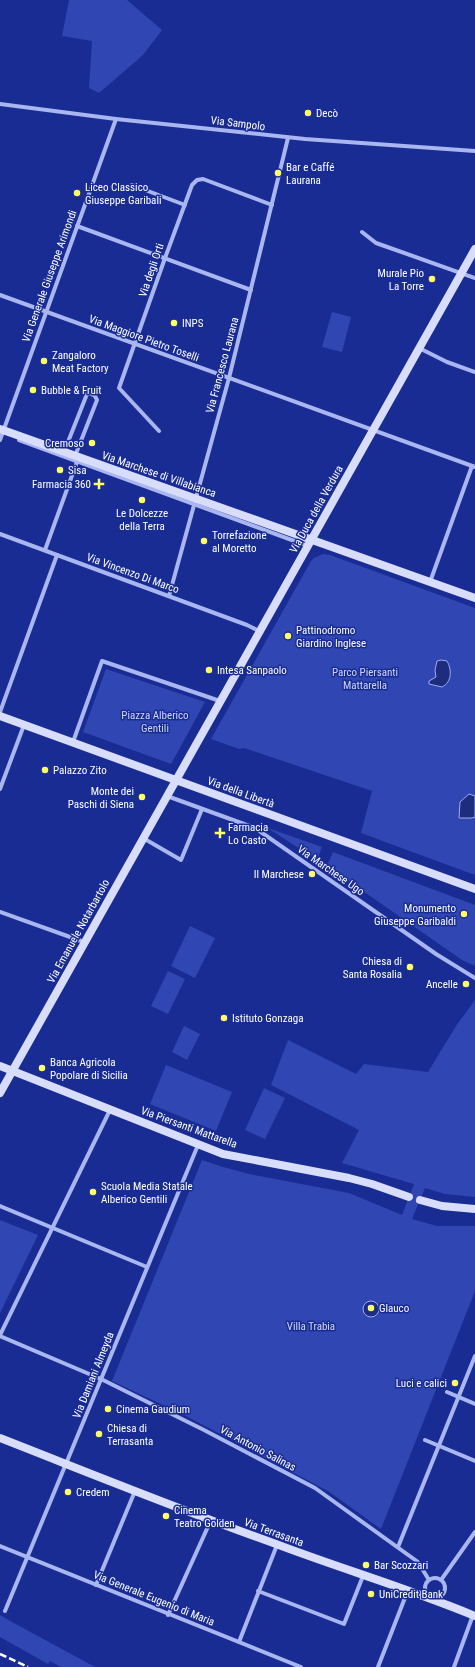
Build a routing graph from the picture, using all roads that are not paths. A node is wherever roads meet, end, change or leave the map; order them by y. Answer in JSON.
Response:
{"nodes":[{"id":1,"x":0,"y":104,"type":"edge"},
{"id":2,"x":116,"y":119,"type":"junction"},
{"id":3,"x":288,"y":138,"type":"junction"},
{"id":4,"x":475,"y":151,"type":"edge"},
{"id":5,"x":132,"y":185,"type":"dead end"},
{"id":6,"x":185,"y":205,"type":"junction"},
{"id":7,"x":272,"y":205,"type":"junction"},
{"id":8,"x":77,"y":226,"type":"junction"},
{"id":9,"x":362,"y":232,"type":"dead end"},
{"id":10,"x":475,"y":249,"type":"edge"},
{"id":11,"x":165,"y":258,"type":"junction"},
{"id":12,"x":461,"y":274,"type":"junction"},
{"id":13,"x":475,"y":278,"type":"edge"},
{"id":14,"x":251,"y":290,"type":"junction"},
{"id":15,"x":0,"y":295,"type":"edge"},
{"id":16,"x":46,"y":311,"type":"junction"},
{"id":17,"x":135,"y":344,"type":"junction"},
{"id":18,"x":419,"y":348,"type":"junction"},
{"id":19,"x":475,"y":372,"type":"edge"},
{"id":20,"x":229,"y":378,"type":"junction"},
{"id":21,"x":373,"y":430,"type":"junction"},
{"id":22,"x":1,"y":431,"type":"edge"},
{"id":23,"x":159,"y":431,"type":"dead end"},
{"id":24,"x":0,"y":440,"type":"edge"},
{"id":25,"x":64,"y":452,"type":"junction"},
{"id":26,"x":77,"y":458,"type":"junction"},
{"id":27,"x":473,"y":467,"type":"edge"},
{"id":28,"x":195,"y":501,"type":"junction"},
{"id":29,"x":0,"y":534,"type":"edge"},
{"id":30,"x":309,"y":543,"type":"junction"},
{"id":31,"x":45,"y":550,"type":"junction"},
{"id":32,"x":57,"y":555,"type":"junction"},
{"id":33,"x":430,"y":582,"type":"junction"},
{"id":34,"x":169,"y":596,"type":"junction"},
{"id":35,"x":475,"y":598,"type":"edge"},
{"id":36,"x":259,"y":631,"type":"junction"},
{"id":37,"x":220,"y":701,"type":"junction"},
{"id":38,"x":0,"y":712,"type":"edge"},
{"id":39,"x":0,"y":716,"type":"edge"},
{"id":40,"x":24,"y":725,"type":"junction"},
{"id":41,"x":73,"y":743,"type":"junction"},
{"id":42,"x":175,"y":780,"type":"junction"},
{"id":43,"x":0,"y":789,"type":"edge"},
{"id":44,"x":167,"y":796,"type":"junction"},
{"id":45,"x":202,"y":809,"type":"junction"},
{"id":46,"x":143,"y":838,"type":"junction"},
{"id":47,"x":475,"y":889,"type":"edge"},
{"id":48,"x":0,"y":912,"type":"edge"},
{"id":49,"x":84,"y":942,"type":"junction"},
{"id":50,"x":475,"y":978,"type":"edge"},
{"id":51,"x":0,"y":1066,"type":"edge"},
{"id":52,"x":13,"y":1071,"type":"junction"},
{"id":53,"x":0,"y":1093,"type":"edge"},
{"id":54,"x":110,"y":1109,"type":"junction"},
{"id":55,"x":198,"y":1144,"type":"junction"},
{"id":56,"x":409,"y":1197,"type":"dead end"},
{"id":57,"x":420,"y":1200,"type":"dead end"},
{"id":58,"x":0,"y":1206,"type":"edge"},
{"id":59,"x":475,"y":1209,"type":"edge"},
{"id":60,"x":53,"y":1228,"type":"junction"},
{"id":61,"x":147,"y":1268,"type":"junction"},
{"id":62,"x":0,"y":1336,"type":"edge"},
{"id":63,"x":475,"y":1356,"type":"edge"},
{"id":64,"x":101,"y":1379,"type":"junction"},
{"id":65,"x":447,"y":1392,"type":"dead end"},
{"id":66,"x":459,"y":1397,"type":"junction"},
{"id":67,"x":475,"y":1404,"type":"edge"},
{"id":68,"x":0,"y":1438,"type":"edge"},
{"id":69,"x":426,"y":1440,"type":"dead end"},
{"id":70,"x":439,"y":1446,"type":"junction"},
{"id":71,"x":475,"y":1461,"type":"edge"},
{"id":72,"x":66,"y":1464,"type":"junction"},
{"id":73,"x":135,"y":1491,"type":"junction"},
{"id":74,"x":211,"y":1520,"type":"junction"},
{"id":75,"x":475,"y":1532,"type":"edge"},
{"id":76,"x":277,"y":1545,"type":"junction"},
{"id":77,"x":0,"y":1546,"type":"edge"},
{"id":78,"x":398,"y":1547,"type":"junction"},
{"id":79,"x":27,"y":1557,"type":"junction"},
{"id":80,"x":363,"y":1576,"type":"junction"},
{"id":81,"x":430,"y":1580,"type":"junction"},
{"id":82,"x":441,"y":1580,"type":"junction"},
{"id":83,"x":96,"y":1585,"type":"junction"},
{"id":84,"x":408,"y":1590,"type":"junction"},
{"id":85,"x":258,"y":1591,"type":"junction"},
{"id":86,"x":433,"y":1598,"type":"junction"},
{"id":87,"x":5,"y":1611,"type":"dead end"},
{"id":88,"x":168,"y":1615,"type":"junction"},
{"id":89,"x":474,"y":1615,"type":"edge"},
{"id":90,"x":239,"y":1642,"type":"junction"},
{"id":91,"x":301,"y":1667,"type":"edge"},
{"id":92,"x":378,"y":1667,"type":"edge"},
{"id":93,"x":454,"y":1667,"type":"edge"}],
"edges":[{"from":1,"to":2,"type":"street","name":"Via Sampolo"},
{"from":2,"to":3,"type":"street","name":"Via Sampolo"},
{"from":2,"to":8,"type":"street","name":"Via Generale Giuseppe Arimondi"},
{"from":3,"to":4,"type":"street","name":"Via Sampolo"},
{"from":3,"to":7,"type":"street","name":"Via Francesco Laurana"},
{"from":5,"to":6,"type":"street"},
{"from":6,"to":7,"type":"street","name":"Via degli Orti"},
{"from":6,"to":11,"type":"street","name":"Via degli Orti"},
{"from":7,"to":14,"type":"street","name":"Via Francesco Laurana"},
{"from":8,"to":11,"type":"street"},
{"from":8,"to":16,"type":"street","name":"Via Generale Giuseppe Arimondi"},
{"from":9,"to":12,"type":"street"},
{"from":10,"to":12,"type":"street","name":"Via Duca della Verdura"},
{"from":11,"to":14,"type":"street"},
{"from":11,"to":17,"type":"street","name":"Via degli Orti"},
{"from":12,"to":13,"type":"street"},
{"from":12,"to":18,"type":"street","name":"Via Duca della Verdura"},
{"from":14,"to":20,"type":"street","name":"Via Francesco Laurana"},
{"from":15,"to":16,"type":"street","name":"Via Maggiore Pietro Toselli"},
{"from":16,"to":17,"type":"street","name":"Via Maggiore Pietro Toselli"},
{"from":16,"to":22,"type":"street","name":"Via Generale Giuseppe Arimondi"},
{"from":17,"to":20,"type":"street","name":"Via Maggiore Pietro Toselli"},
{"from":17,"to":23,"type":"street","name":"Via degli Orti"},
{"from":18,"to":19,"type":"street"},
{"from":18,"to":21,"type":"street","name":"Via Duca della Verdura"},
{"from":20,"to":21,"type":"street","name":"Via Maggiore Pietro Toselli"},
{"from":20,"to":28,"type":"street","name":"Via Francesco Laurana"},
{"from":21,"to":27,"type":"street","name":"Via Maggiore Pietro Toselli"},
{"from":21,"to":30,"type":"street","name":"Via Duca della Verdura"},
{"from":22,"to":24,"type":"street","name":"Via Generale Giuseppe Arimondi"},
{"from":22,"to":25,"type":"street","name":"Via Marchese di Villabianca"},
{"from":22,"to":26,"type":"street","name":"Via Marchese di Villabianca"},
{"from":25,"to":26,"type":"street","name":"Via Marchese di Villabianca"},
{"from":25,"to":26,"type":"street"},
{"from":26,"to":28,"type":"street","name":"Via Marchese di Villabianca"},
{"from":26,"to":31,"type":"street"},
{"from":27,"to":33,"type":"street"},
{"from":28,"to":30,"type":"street","name":"Via Marchese di Villabianca"},
{"from":28,"to":34,"type":"street","name":"Via Francesco Laurana"},
{"from":29,"to":31,"type":"street","name":"Via Vincenzo Di Marco"},
{"from":30,"to":33,"type":"street","name":"Via Marchese di Villabianca"},
{"from":30,"to":36,"type":"street","name":"Via Duca della Verdura"},
{"from":31,"to":32,"type":"street","name":"Via Vincenzo Di Marco"},
{"from":32,"to":34,"type":"street","name":"Via Vincenzo Di Marco"},
{"from":32,"to":38,"type":"street"},
{"from":33,"to":35,"type":"street","name":"Via Marchese di Villabianca"},
{"from":34,"to":36,"type":"street","name":"Via Vincenzo Di Marco"},
{"from":36,"to":37,"type":"street","name":"Via Duca della Verdura"},
{"from":37,"to":41,"type":"street"},
{"from":37,"to":42,"type":"street","name":"Via Duca della Verdura"},
{"from":39,"to":40,"type":"street","name":"Via della Libertà"},
{"from":40,"to":41,"type":"street","name":"Via della Libertà"},
{"from":40,"to":43,"type":"street"},
{"from":41,"to":42,"type":"street","name":"Via della Libertà"},
{"from":42,"to":44,"type":"street","name":"Via Emanuele Notarbartolo"},
{"from":42,"to":47,"type":"street","name":"Via della Libertà"},
{"from":44,"to":45,"type":"street","name":"Via Marchese Ugo"},
{"from":44,"to":46,"type":"street","name":"Via Emanuele Notarbartolo"},
{"from":45,"to":46,"type":"street"},
{"from":45,"to":50,"type":"street","name":"Via Marchese Ugo"},
{"from":46,"to":49,"type":"street","name":"Via Emanuele Notarbartolo"},
{"from":48,"to":49,"type":"street"},
{"from":49,"to":52,"type":"street","name":"Via Emanuele Notarbartolo"},
{"from":51,"to":52,"type":"street","name":"Via Piersanti Mattarella"},
{"from":52,"to":53,"type":"street","name":"Via Emanuele Notarbartolo"},
{"from":52,"to":54,"type":"street","name":"Via Piersanti Mattarella"},
{"from":54,"to":55,"type":"street","name":"Via Piersanti Mattarella"},
{"from":54,"to":60,"type":"street"},
{"from":55,"to":56,"type":"street","name":"Via Piersanti Mattarella"},
{"from":55,"to":61,"type":"street","name":"Via Damiani Almeyda"},
{"from":57,"to":59,"type":"street"},
{"from":58,"to":60,"type":"street"},
{"from":60,"to":61,"type":"street"},
{"from":60,"to":62,"type":"street"},
{"from":61,"to":64,"type":"street","name":"Via Damiani Almeyda"},
{"from":62,"to":64,"type":"street","name":"Via Antonio Salinas"},
{"from":63,"to":66,"type":"street"},
{"from":64,"to":72,"type":"street","name":"Via Damiani Almeyda"},
{"from":64,"to":78,"type":"street","name":"Via Antonio Salinas"},
{"from":65,"to":66,"type":"street"},
{"from":66,"to":67,"type":"street"},
{"from":66,"to":70,"type":"street"},
{"from":68,"to":72,"type":"street","name":"Via Terrasanta"},
{"from":69,"to":70,"type":"street"},
{"from":70,"to":71,"type":"street"},
{"from":70,"to":78,"type":"street"},
{"from":72,"to":73,"type":"street","name":"Via Terrasanta"},
{"from":72,"to":79,"type":"street","name":"Via Damiani Almeyda"},
{"from":73,"to":74,"type":"street","name":"Via Terrasanta"},
{"from":73,"to":83,"type":"street"},
{"from":74,"to":76,"type":"street","name":"Via Terrasanta"},
{"from":74,"to":88,"type":"street"},
{"from":75,"to":82,"type":"street"},
{"from":76,"to":80,"type":"street","name":"Via Terrasanta"},
{"from":76,"to":85,"type":"street"},
{"from":77,"to":79,"type":"street","name":"Via Generale Eugenio di Maria"},
{"from":78,"to":81,"type":"street","name":"Via Antonio Salinas"},
{"from":79,"to":83,"type":"street","name":"Via Generale Eugenio di Maria"},
{"from":79,"to":87,"type":"street","name":"Via Damiani Almeyda"},
{"from":80,"to":84,"type":"street","name":"Via Terrasanta"},
{"from":80,"to":85,"type":"street"},
{"from":81,"to":82,"type":"street"},
{"from":81,"to":86,"type":"street"},
{"from":82,"to":86,"type":"street"},
{"from":83,"to":88,"type":"street","name":"Via Generale Eugenio di Maria"},
{"from":84,"to":86,"type":"street","name":"Via Terrasanta"},
{"from":84,"to":92,"type":"street"},
{"from":85,"to":90,"type":"street"},
{"from":86,"to":89,"type":"street","name":"Via Terrasanta"},
{"from":88,"to":90,"type":"street","name":"Via Generale Eugenio di Maria"},
{"from":89,"to":93,"type":"street"},
{"from":90,"to":91,"type":"street","name":"Via Generale Eugenio di Maria"}]}
